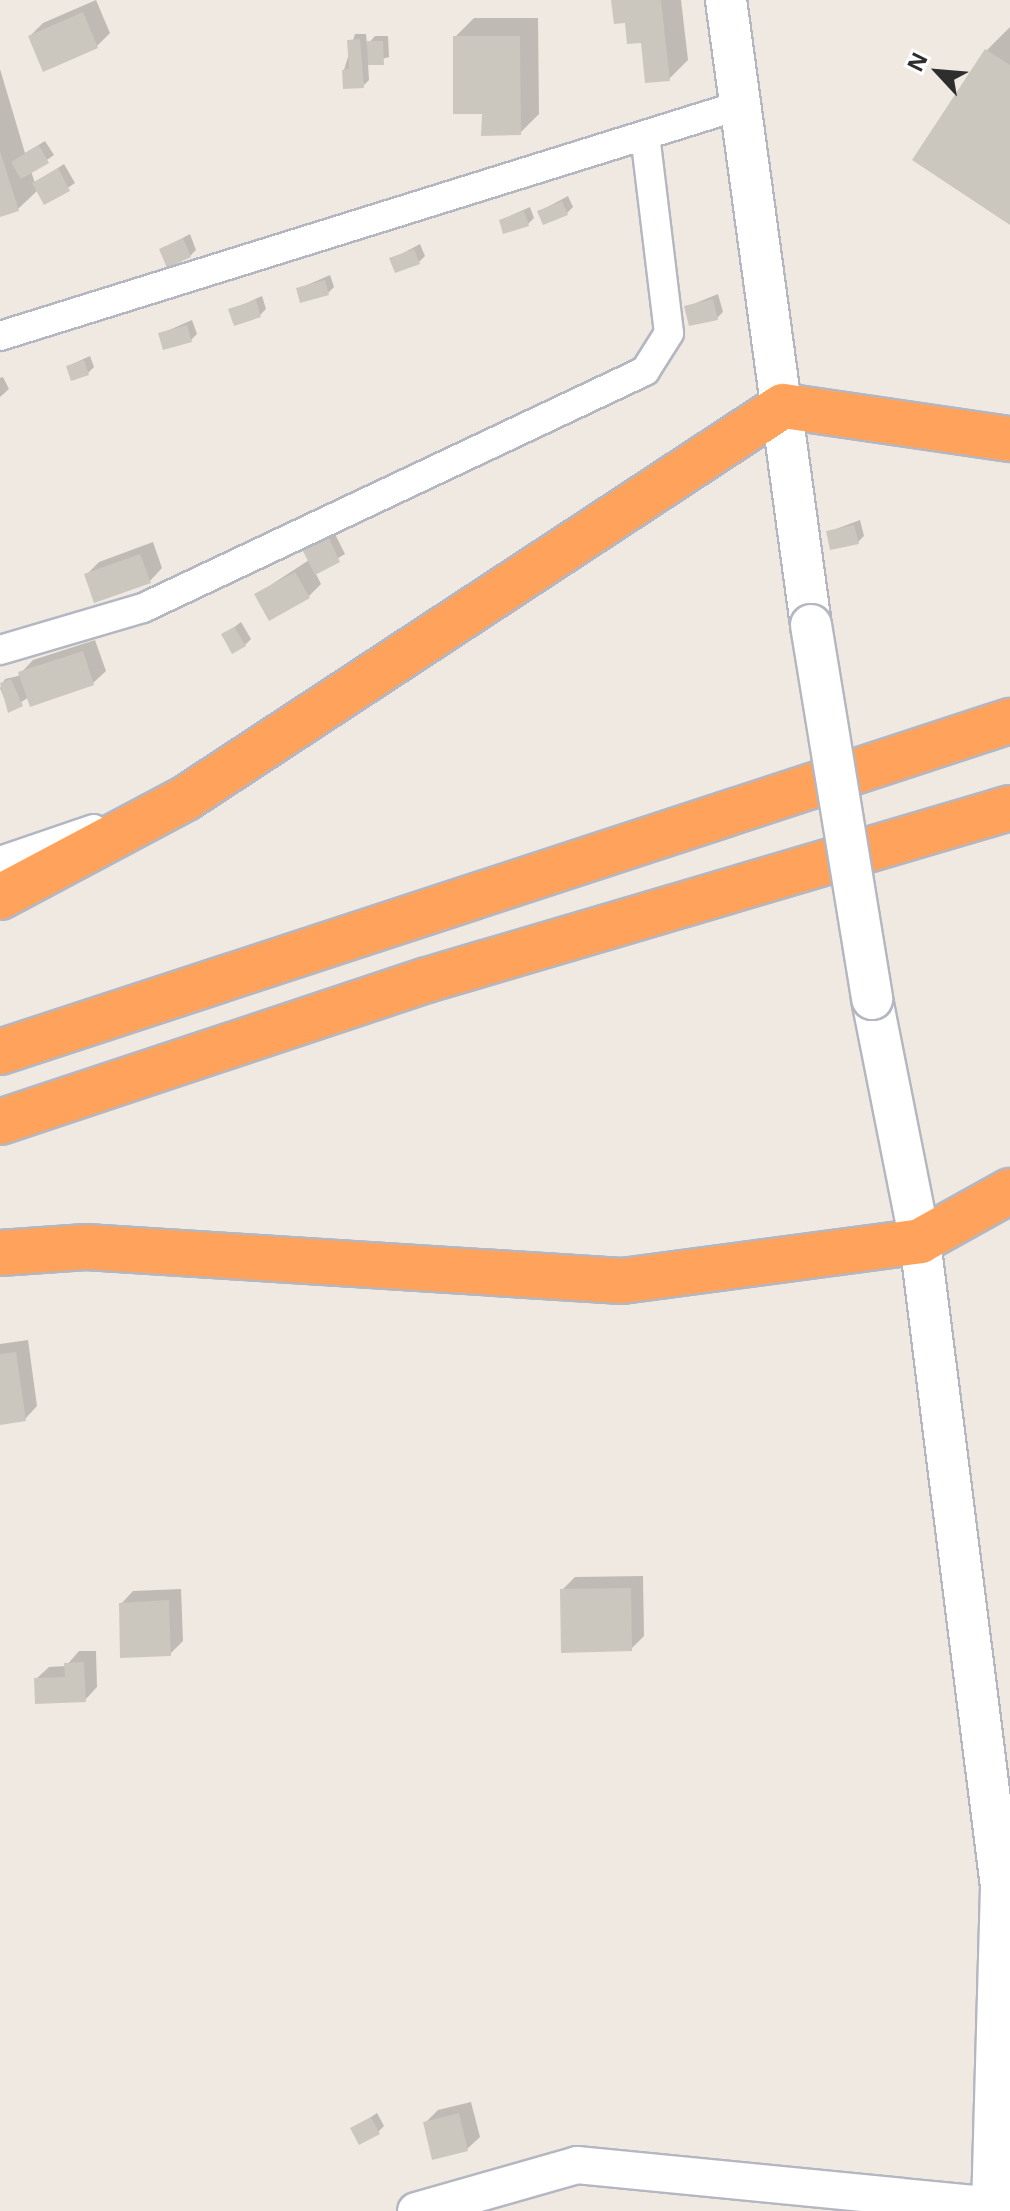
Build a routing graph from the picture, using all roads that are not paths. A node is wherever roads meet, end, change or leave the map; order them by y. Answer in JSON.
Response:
{"nodes":[{"id":1,"x":726,"y":0,"type":"edge"},
{"id":2,"x":741,"y":105,"type":"junction"},
{"id":3,"x":645,"y":136,"type":"junction"},
{"id":4,"x":0,"y":336,"type":"edge"},
{"id":5,"x":783,"y":406,"type":"junction"},
{"id":6,"x":1010,"y":439,"type":"edge"},
{"id":7,"x":0,"y":650,"type":"edge"},
{"id":8,"x":1010,"y":721,"type":"edge"},
{"id":9,"x":186,"y":798,"type":"junction"},
{"id":10,"x":1010,"y":808,"type":"edge"},
{"id":11,"x":0,"y":861,"type":"edge"},
{"id":12,"x":0,"y":897,"type":"edge"},
{"id":13,"x":0,"y":1052,"type":"edge"},
{"id":14,"x":0,"y":1122,"type":"edge"},
{"id":15,"x":1010,"y":1191,"type":"edge"},
{"id":16,"x":920,"y":1241,"type":"junction"},
{"id":17,"x":0,"y":1253,"type":"edge"},
{"id":18,"x":997,"y":2208,"type":"edge"},
{"id":19,"x":416,"y":2211,"type":"edge"}],
"edges":[{"from":1,"to":2,"type":"main road"},
{"from":2,"to":3,"type":"street"},
{"from":2,"to":5,"type":"main road"},
{"from":3,"to":4,"type":"street"},
{"from":3,"to":7,"type":"street"},
{"from":5,"to":6,"type":"highway"},
{"from":5,"to":9,"type":"highway"},
{"from":5,"to":16,"type":"main road","bridge":true},
{"from":8,"to":13,"type":"highway"},
{"from":9,"to":11,"type":"street"},
{"from":9,"to":12,"type":"highway"},
{"from":10,"to":14,"type":"highway"},
{"from":15,"to":16,"type":"highway"},
{"from":16,"to":17,"type":"highway"},
{"from":16,"to":18,"type":"main road"},
{"from":18,"to":19,"type":"street"}]}
